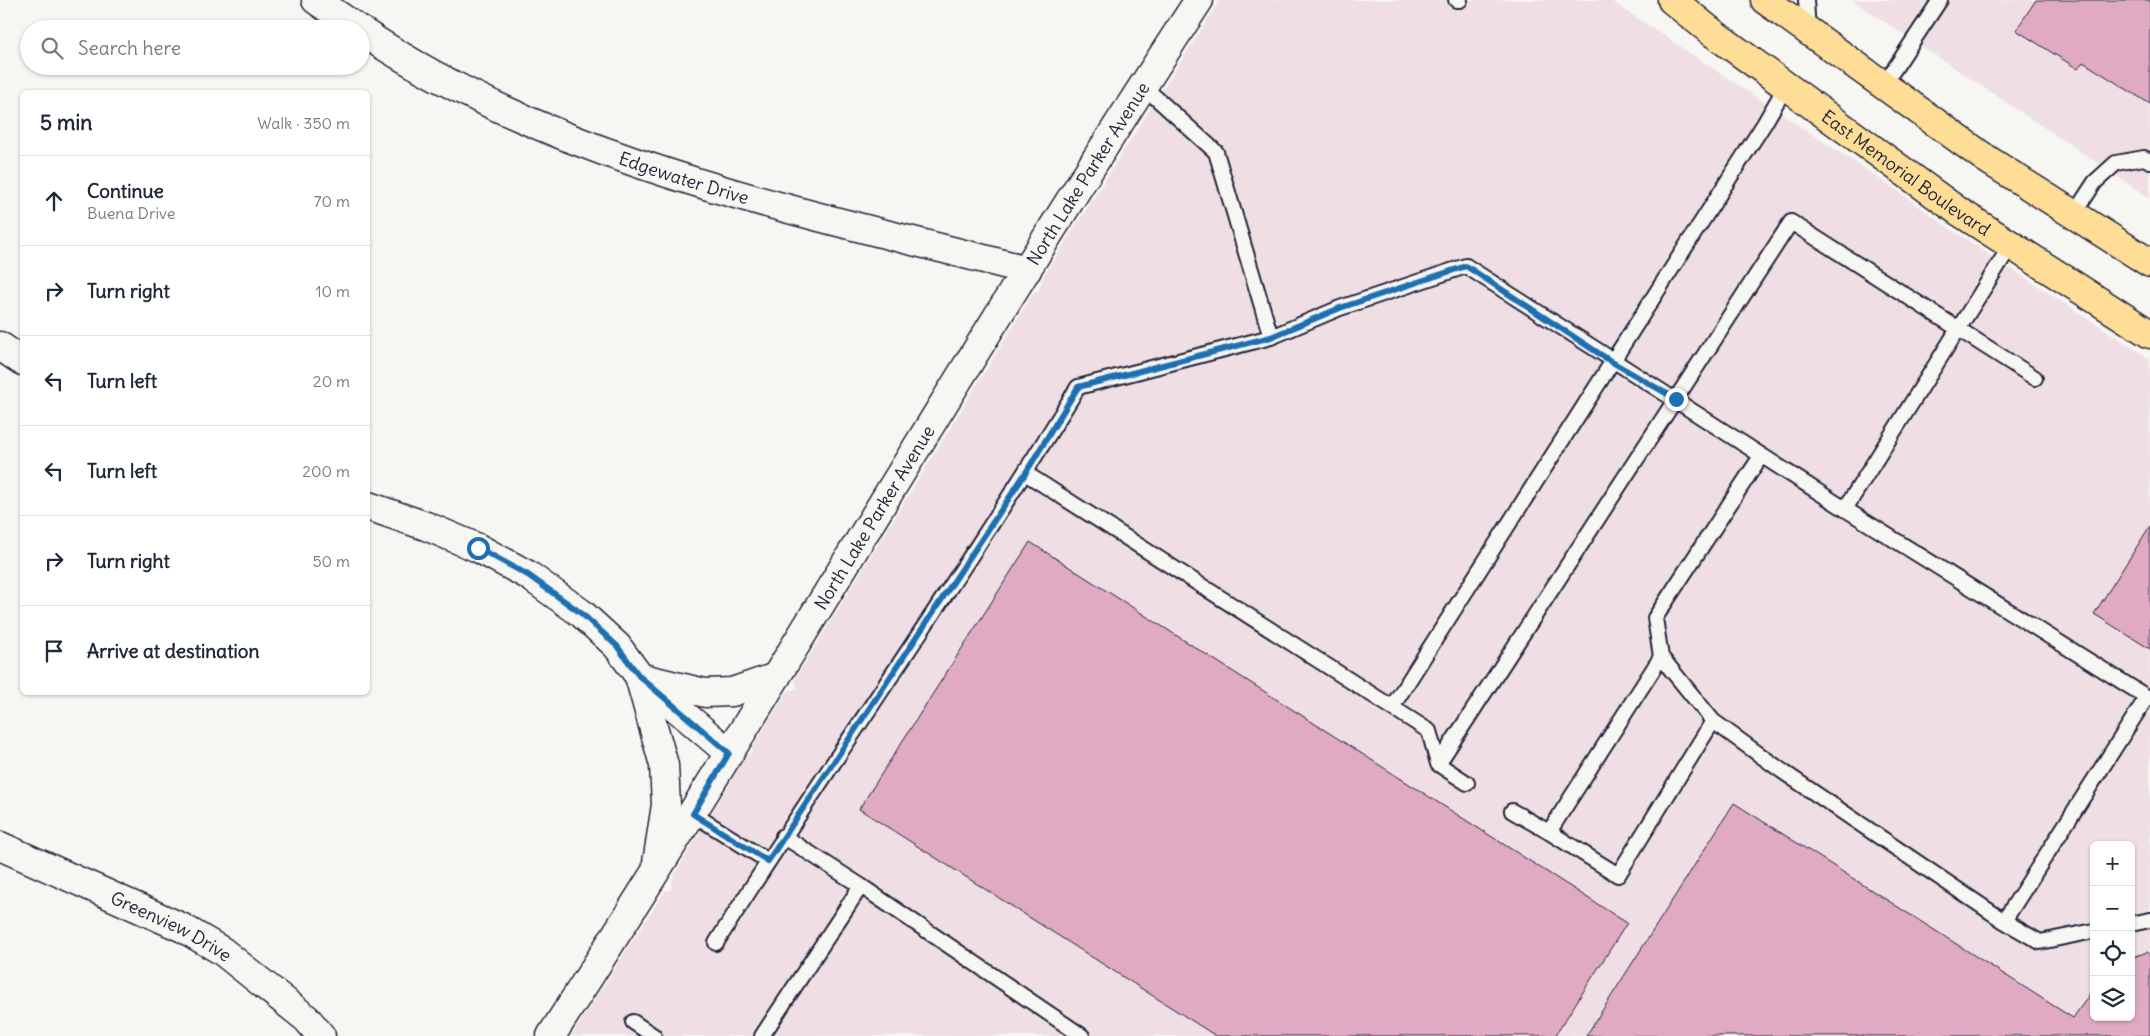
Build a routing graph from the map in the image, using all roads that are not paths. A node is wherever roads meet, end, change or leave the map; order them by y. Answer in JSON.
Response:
{"nodes":[{"id":1,"x":316,"y":0,"type":"edge"},
{"id":2,"x":1199,"y":0,"type":"edge"},
{"id":3,"x":1672,"y":0,"type":"edge"},
{"id":4,"x":1765,"y":0,"type":"edge"},
{"id":5,"x":1806,"y":0,"type":"edge"},
{"id":6,"x":1940,"y":0,"type":"edge"},
{"id":7,"x":345,"y":20,"type":"edge"},
{"id":8,"x":1808,"y":32,"type":"junction"},
{"id":9,"x":370,"y":36,"type":"edge"},
{"id":10,"x":1786,"y":86,"type":"junction"},
{"id":11,"x":1883,"y":86,"type":"junction"},
{"id":12,"x":1144,"y":87,"type":"junction"},
{"id":13,"x":2150,"y":160,"type":"edge"},
{"id":14,"x":2074,"y":214,"type":"junction"},
{"id":15,"x":2011,"y":245,"type":"junction"},
{"id":16,"x":2150,"y":263,"type":"edge"},
{"id":17,"x":1027,"y":270,"type":"junction"},
{"id":18,"x":1956,"y":328,"type":"junction"},
{"id":19,"x":2150,"y":334,"type":"edge"},
{"id":20,"x":1271,"y":337,"type":"junction"},
{"id":21,"x":0,"y":346,"type":"edge"},
{"id":22,"x":20,"y":360,"type":"edge"},
{"id":23,"x":1612,"y":362,"type":"junction"},
{"id":24,"x":2035,"y":378,"type":"dead end"},
{"id":25,"x":1676,"y":399,"type":"junction"},
{"id":26,"x":1761,"y":456,"type":"junction"},
{"id":27,"x":1025,"y":474,"type":"junction"},
{"id":28,"x":370,"y":507,"type":"edge"},
{"id":29,"x":1845,"y":509,"type":"junction"},
{"id":30,"x":1661,"y":657,"type":"junction"},
{"id":31,"x":639,"y":676,"type":"junction"},
{"id":32,"x":776,"y":677,"type":"junction"},
{"id":33,"x":2149,"y":698,"type":"edge"},
{"id":34,"x":1392,"y":707,"type":"junction"},
{"id":35,"x":1713,"y":721,"type":"junction"},
{"id":36,"x":729,"y":753,"type":"junction"},
{"id":37,"x":1438,"y":764,"type":"junction"},
{"id":38,"x":1467,"y":783,"type":"dead end"},
{"id":39,"x":1512,"y":811,"type":"dead end"},
{"id":40,"x":693,"y":814,"type":"junction"},
{"id":41,"x":1549,"y":832,"type":"junction"},
{"id":42,"x":783,"y":836,"type":"junction"},
{"id":43,"x":0,"y":846,"type":"edge"},
{"id":44,"x":768,"y":861,"type":"junction"},
{"id":45,"x":656,"y":872,"type":"junction"},
{"id":46,"x":861,"y":886,"type":"junction"},
{"id":47,"x":2150,"y":920,"type":"edge"},
{"id":48,"x":2004,"y":921,"type":"junction"},
{"id":49,"x":2135,"y":923,"type":"edge"},
{"id":50,"x":2090,"y":932,"type":"edge"},
{"id":51,"x":716,"y":943,"type":"dead end"},
{"id":52,"x":633,"y":1022,"type":"dead end"},
{"id":53,"x":321,"y":1036,"type":"edge"},
{"id":54,"x":551,"y":1036,"type":"edge"},
{"id":55,"x":654,"y":1036,"type":"edge"},
{"id":56,"x":762,"y":1036,"type":"edge"},
{"id":57,"x":1082,"y":1036,"type":"edge"}],
"edges":[{"from":1,"to":7,"type":"street","name":"Edgewater Drive"},
{"from":2,"to":12,"type":"street","name":"North Lake Parker Avenue"},
{"from":3,"to":10,"type":"main road","name":"East Memorial Boulevard"},
{"from":4,"to":8,"type":"main road"},
{"from":5,"to":8,"type":"lane"},
{"from":6,"to":11,"type":"lane"},
{"from":8,"to":11,"type":"main road"},
{"from":9,"to":17,"type":"street","name":"Edgewater Drive"},
{"from":10,"to":15,"type":"main road","name":"East Memorial Boulevard"},
{"from":10,"to":23,"type":"lane"},
{"from":11,"to":14,"type":"main road"},
{"from":12,"to":17,"type":"street","name":"North Lake Parker Avenue"},
{"from":12,"to":20,"type":"lane"},
{"from":13,"to":14,"type":"lane"},
{"from":14,"to":16,"type":"main road"},
{"from":15,"to":18,"type":"lane"},
{"from":15,"to":19,"type":"main road","name":"East Memorial Boulevard"},
{"from":17,"to":32,"type":"street","name":"North Lake Parker Avenue"},
{"from":18,"to":24,"type":"lane"},
{"from":18,"to":25,"type":"lane"},
{"from":18,"to":29,"type":"lane"},
{"from":20,"to":23,"type":"lane"},
{"from":20,"to":27,"type":"lane"},
{"from":21,"to":22,"type":"street"},
{"from":23,"to":25,"type":"lane"},
{"from":23,"to":34,"type":"lane"},
{"from":25,"to":26,"type":"lane"},
{"from":25,"to":37,"type":"lane"},
{"from":26,"to":29,"type":"lane"},
{"from":26,"to":30,"type":"lane"},
{"from":27,"to":34,"type":"lane"},
{"from":27,"to":42,"type":"lane"},
{"from":28,"to":31,"type":"street"},
{"from":29,"to":33,"type":"lane"},
{"from":30,"to":35,"type":"lane"},
{"from":30,"to":41,"type":"lane"},
{"from":31,"to":32,"type":"street"},
{"from":31,"to":36,"type":"street"},
{"from":31,"to":45,"type":"street"},
{"from":32,"to":36,"type":"street","name":"North Lake Parker Avenue"},
{"from":33,"to":48,"type":"lane"},
{"from":34,"to":37,"type":"lane"},
{"from":35,"to":41,"type":"lane"},
{"from":35,"to":48,"type":"lane"},
{"from":36,"to":40,"type":"street","name":"North Lake Parker Avenue"},
{"from":37,"to":38,"type":"lane"},
{"from":39,"to":41,"type":"lane"},
{"from":40,"to":44,"type":"lane"},
{"from":40,"to":45,"type":"street","name":"North Lake Parker Avenue"},
{"from":42,"to":44,"type":"lane"},
{"from":42,"to":46,"type":"lane"},
{"from":43,"to":53,"type":"street","name":"Greenview Drive"},
{"from":44,"to":51,"type":"lane"},
{"from":45,"to":54,"type":"street","name":"North Lake Parker Avenue"},
{"from":46,"to":56,"type":"lane"},
{"from":46,"to":57,"type":"lane"},
{"from":47,"to":49,"type":"lane"},
{"from":48,"to":50,"type":"lane"},
{"from":52,"to":55,"type":"lane"}]}
